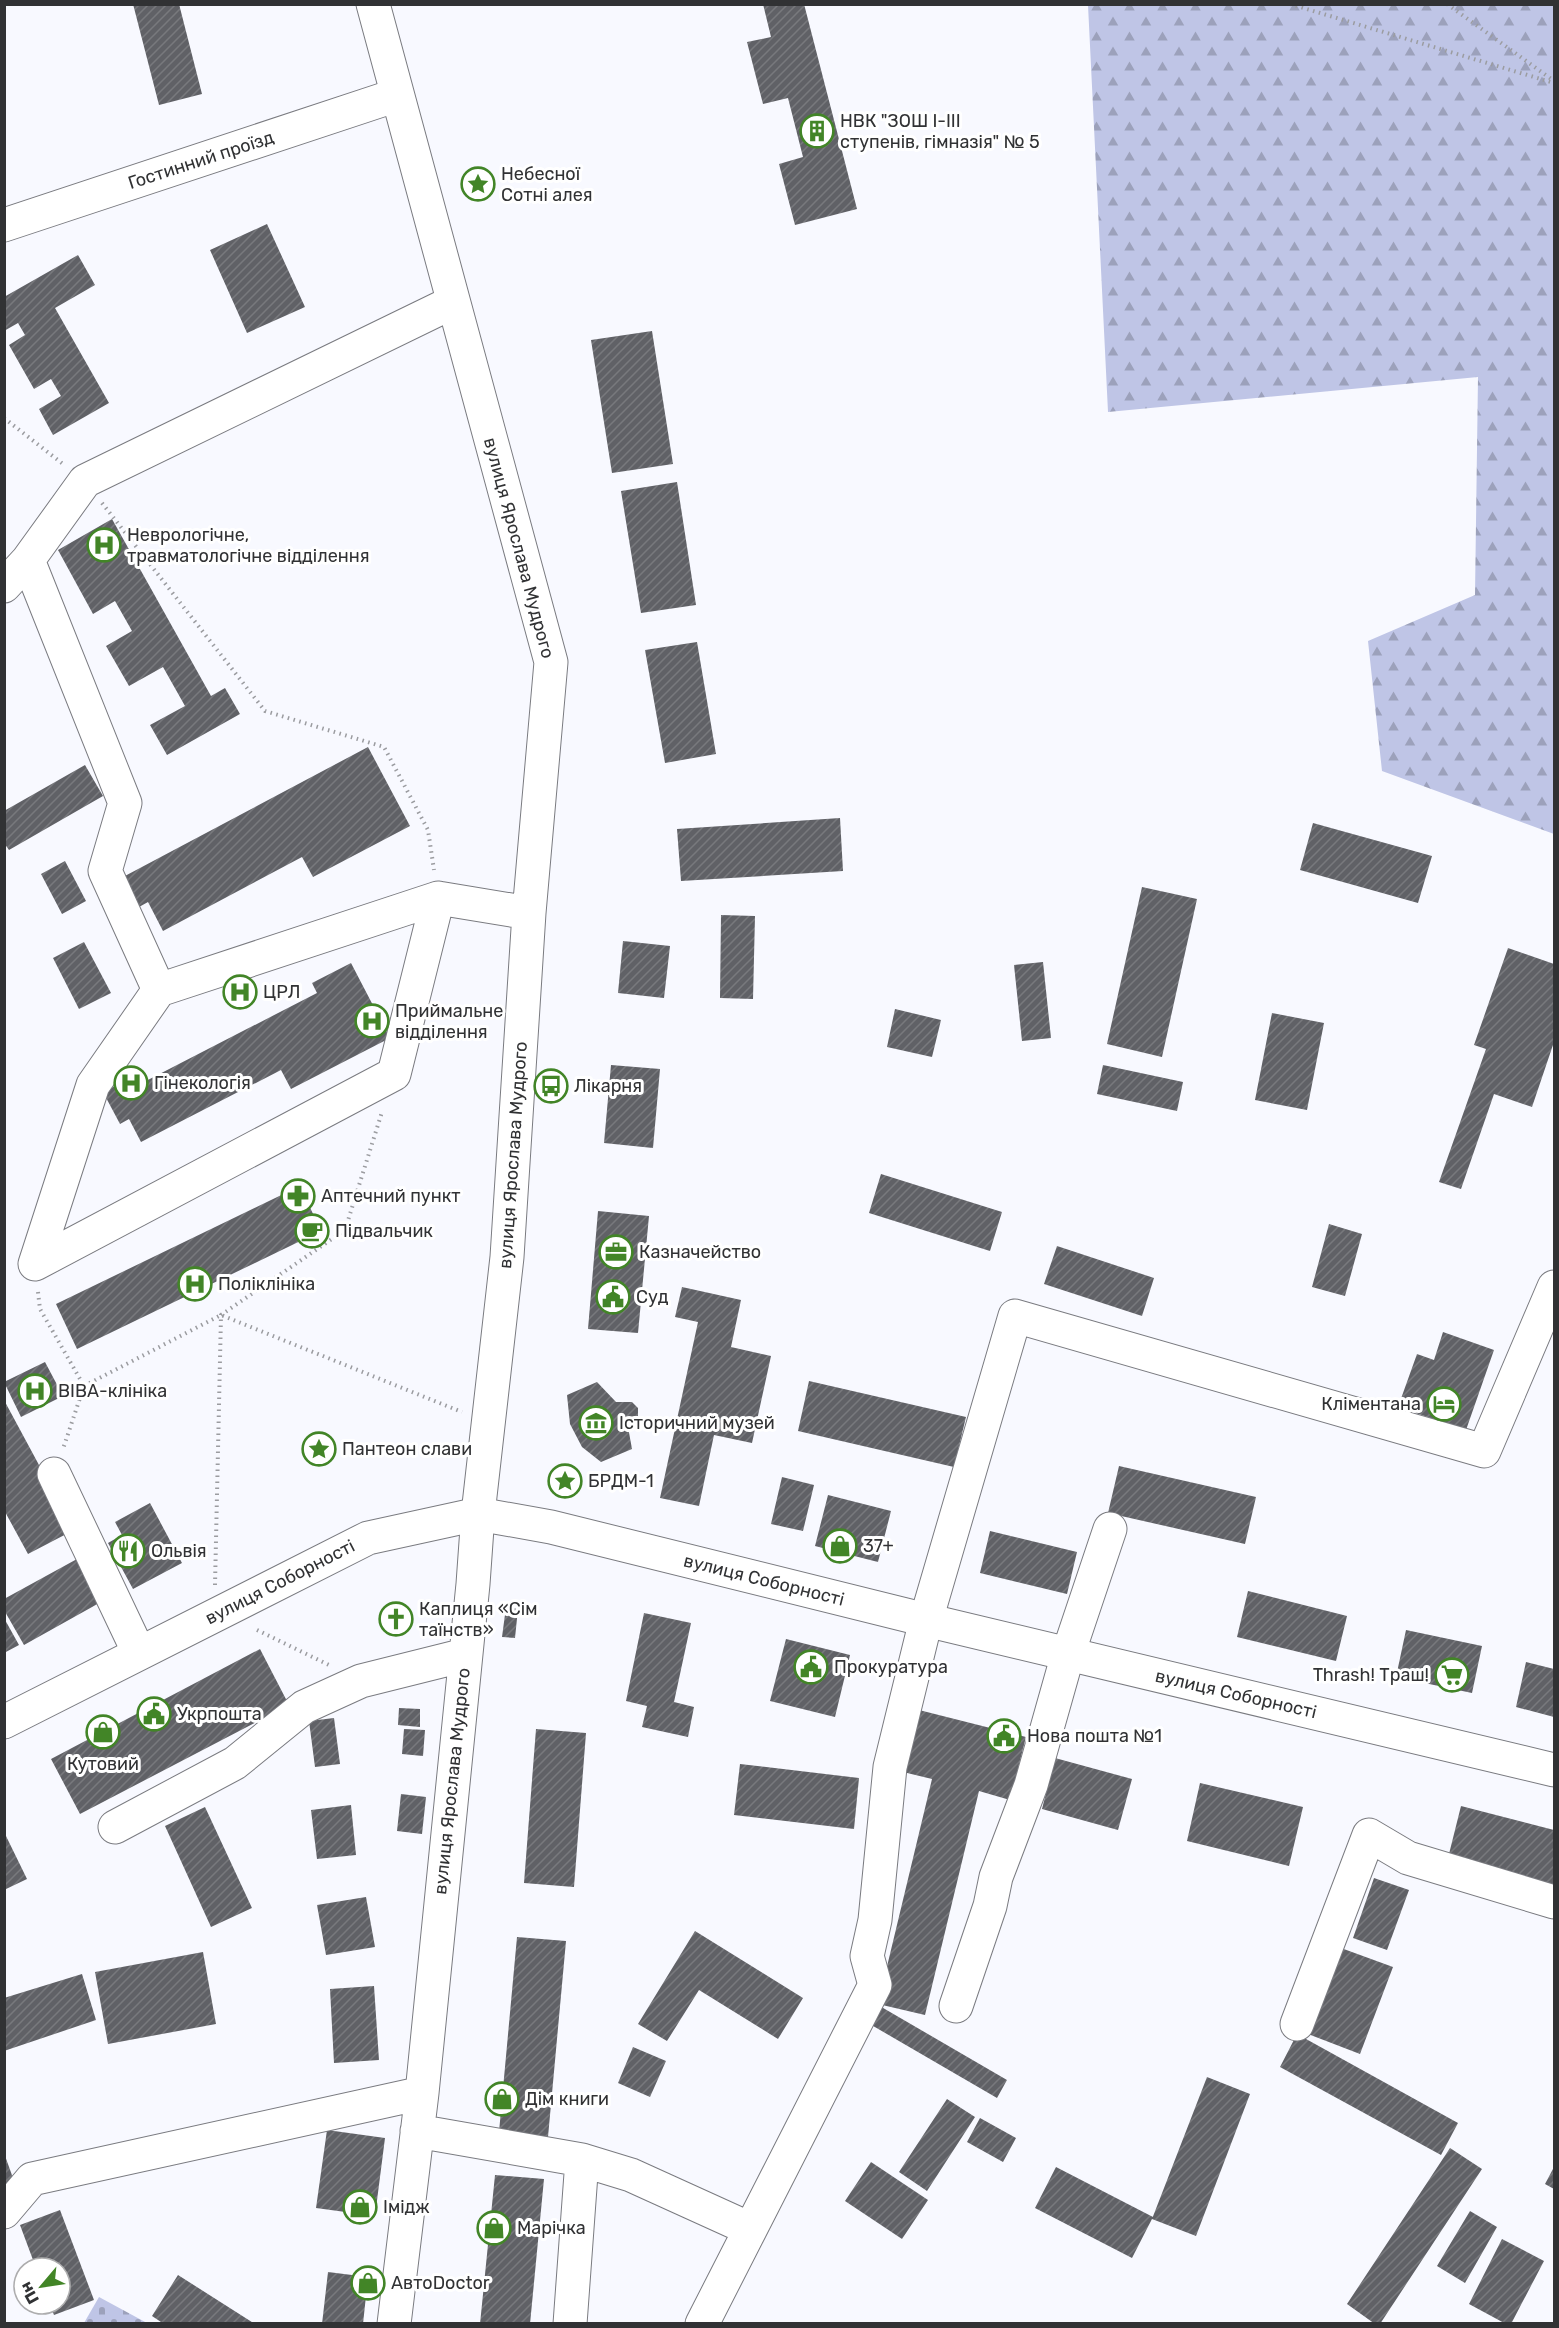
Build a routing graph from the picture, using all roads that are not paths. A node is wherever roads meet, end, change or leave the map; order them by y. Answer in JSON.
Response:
{"nodes":[{"id":1,"x":372,"y":4,"type":"edge"},
{"id":2,"x":397,"y":94,"type":"junction"},
{"id":3,"x":4,"y":225,"type":"edge"},
{"id":4,"x":453,"y":302,"type":"junction"},
{"id":5,"x":28,"y":560,"type":"junction"},
{"id":6,"x":4,"y":586,"type":"edge"},
{"id":7,"x":438,"y":898,"type":"junction"},
{"id":8,"x":529,"y":913,"type":"junction"},
{"id":9,"x":159,"y":990,"type":"junction"},
{"id":10,"x":1554,"y":1287,"type":"edge"},
{"id":11,"x":54,"y":1474,"type":"road end"},
{"id":12,"x":478,"y":1514,"type":"junction"},
{"id":13,"x":1110,"y":1528,"type":"dead end"},
{"id":14,"x":926,"y":1620,"type":"junction"},
{"id":15,"x":139,"y":1653,"type":"junction"},
{"id":16,"x":465,"y":1654,"type":"junction"},
{"id":17,"x":1068,"y":1654,"type":"junction"},
{"id":18,"x":4,"y":1722,"type":"edge"},
{"id":19,"x":1554,"y":1770,"type":"edge"},
{"id":20,"x":116,"y":1827,"type":"dead end"},
{"id":21,"x":1554,"y":1902,"type":"edge"},
{"id":22,"x":956,"y":2006,"type":"dead end"},
{"id":23,"x":1297,"y":2024,"type":"dead end"},
{"id":24,"x":422,"y":2093,"type":"junction"},
{"id":25,"x":417,"y":2131,"type":"junction"},
{"id":26,"x":582,"y":2160,"type":"junction"},
{"id":27,"x":4,"y":2211,"type":"edge"},
{"id":28,"x":750,"y":2229,"type":"junction"},
{"id":29,"x":394,"y":2324,"type":"edge"},
{"id":30,"x":570,"y":2324,"type":"edge"},
{"id":31,"x":702,"y":2324,"type":"edge"}],
"edges":[{"from":1,"to":2,"type":"street","name":"вулиця Ярослава Мудрого"},
{"from":2,"to":3,"type":"street","name":"Гостинний проїзд"},
{"from":2,"to":4,"type":"street","name":"вулиця Ярослава Мудрого"},
{"from":4,"to":5,"type":"street"},
{"from":4,"to":8,"type":"street","name":"вулиця Ярослава Мудрого"},
{"from":5,"to":6,"type":"street"},
{"from":5,"to":9,"type":"street"},
{"from":7,"to":8,"type":"street"},
{"from":7,"to":9,"type":"street"},
{"from":7,"to":9,"type":"street"},
{"from":8,"to":12,"type":"street","name":"вулиця Ярослава Мудрого"},
{"from":10,"to":14,"type":"street"},
{"from":11,"to":15,"type":"street"},
{"from":12,"to":14,"type":"street","name":"вулиця Соборності"},
{"from":12,"to":15,"type":"street","name":"вулиця Соборності"},
{"from":12,"to":16,"type":"street","name":"вулиця Ярослава Мудрого"},
{"from":13,"to":17,"type":"street"},
{"from":14,"to":17,"type":"street","name":"вулиця Соборності"},
{"from":14,"to":28,"type":"street"},
{"from":15,"to":18,"type":"street","name":"вулиця Соборності"},
{"from":16,"to":20,"type":"street"},
{"from":16,"to":24,"type":"street","name":"вулиця Ярослава Мудрого"},
{"from":17,"to":19,"type":"street","name":"вулиця Соборності"},
{"from":17,"to":22,"type":"street"},
{"from":21,"to":23,"type":"street"},
{"from":24,"to":25,"type":"street","name":"вулиця Ярослава Мудрого"},
{"from":24,"to":27,"type":"street"},
{"from":25,"to":26,"type":"street"},
{"from":25,"to":29,"type":"street","name":"вулиця Ярослава Мудрого"},
{"from":26,"to":28,"type":"street"},
{"from":26,"to":30,"type":"street"},
{"from":28,"to":31,"type":"street"}]}
